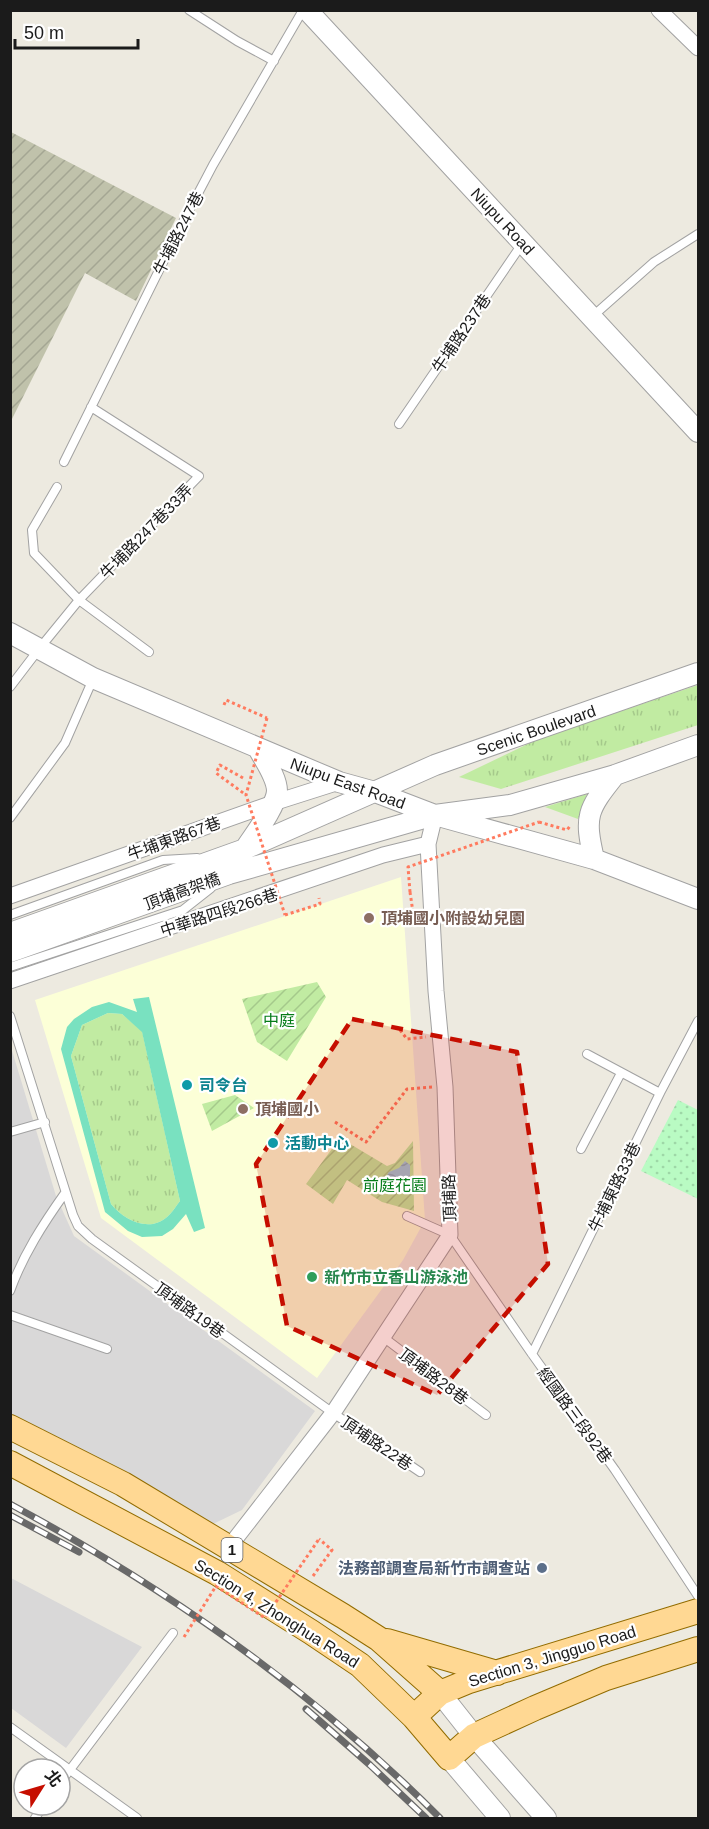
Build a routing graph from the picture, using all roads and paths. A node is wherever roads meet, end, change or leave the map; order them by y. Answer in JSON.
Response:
{"nodes":[{"id":1,"x":189,"y":10,"type":"edge"},
{"id":2,"x":305,"y":10,"type":"edge"},
{"id":3,"x":659,"y":10,"type":"edge"},
{"id":4,"x":699,"y":48,"type":"edge"},
{"id":5,"x":274,"y":62,"type":"junction"},
{"id":6,"x":699,"y":234,"type":"edge"},
{"id":7,"x":523,"y":243,"type":"junction"},
{"id":8,"x":592,"y":317,"type":"junction"},
{"id":9,"x":91,"y":407,"type":"junction"},
{"id":10,"x":399,"y":424,"type":"dead end"},
{"id":11,"x":698,"y":432,"type":"edge"},
{"id":12,"x":64,"y":462,"type":"dead end"},
{"id":13,"x":57,"y":487,"type":"dead end"},
{"id":14,"x":79,"y":600,"type":"junction"},
{"id":15,"x":10,"y":633,"type":"edge"},
{"id":16,"x":39,"y":649,"type":"junction"},
{"id":17,"x":148,"y":652,"type":"dead end"},
{"id":18,"x":699,"y":672,"type":"edge"},
{"id":19,"x":93,"y":678,"type":"junction"},
{"id":20,"x":10,"y":687,"type":"edge"},
{"id":21,"x":225,"y":705,"type":"dead end"},
{"id":22,"x":699,"y":745,"type":"edge"},
{"id":23,"x":258,"y":748,"type":"junction"},
{"id":24,"x":615,"y":775,"type":"junction"},
{"id":25,"x":243,"y":778,"type":"dead end"},
{"id":26,"x":339,"y":782,"type":"junction"},
{"id":27,"x":375,"y":792,"type":"junction"},
{"id":28,"x":246,"y":795,"type":"junction"},
{"id":29,"x":273,"y":803,"type":"junction"},
{"id":30,"x":435,"y":816,"type":"junction"},
{"id":31,"x":10,"y":818,"type":"edge"},
{"id":32,"x":570,"y":826,"type":"dead end"},
{"id":33,"x":428,"y":844,"type":"junction"},
{"id":34,"x":245,"y":849,"type":"junction"},
{"id":35,"x":594,"y":859,"type":"junction"},
{"id":36,"x":227,"y":865,"type":"junction"},
{"id":37,"x":10,"y":896,"type":"edge"},
{"id":38,"x":319,"y":898,"type":"dead end"},
{"id":39,"x":699,"y":899,"type":"edge"},
{"id":40,"x":10,"y":915,"type":"edge"},
{"id":41,"x":420,"y":929,"type":"dead end"},
{"id":42,"x":10,"y":933,"type":"edge"},
{"id":43,"x":10,"y":952,"type":"edge"},
{"id":44,"x":10,"y":967,"type":"edge"},
{"id":45,"x":10,"y":981,"type":"edge"},
{"id":46,"x":10,"y":1016,"type":"edge"},
{"id":47,"x":699,"y":1021,"type":"edge"},
{"id":48,"x":400,"y":1030,"type":"dead end"},
{"id":49,"x":441,"y":1035,"type":"junction"},
{"id":50,"x":587,"y":1054,"type":"dead end"},
{"id":51,"x":621,"y":1072,"type":"junction"},
{"id":52,"x":446,"y":1087,"type":"junction"},
{"id":53,"x":660,"y":1093,"type":"junction"},
{"id":54,"x":45,"y":1122,"type":"junction"},
{"id":55,"x":335,"y":1122,"type":"dead end"},
{"id":56,"x":10,"y":1132,"type":"edge"},
{"id":57,"x":581,"y":1149,"type":"dead end"},
{"id":58,"x":65,"y":1193,"type":"junction"},
{"id":59,"x":407,"y":1216,"type":"dead end"},
{"id":60,"x":450,"y":1235,"type":"junction"},
{"id":61,"x":10,"y":1292,"type":"edge"},
{"id":62,"x":10,"y":1315,"type":"edge"},
{"id":63,"x":382,"y":1337,"type":"junction"},
{"id":64,"x":107,"y":1348,"type":"dead end"},
{"id":65,"x":532,"y":1354,"type":"junction"},
{"id":66,"x":333,"y":1413,"type":"junction"},
{"id":67,"x":486,"y":1415,"type":"dead end"},
{"id":68,"x":10,"y":1427,"type":"edge"},
{"id":69,"x":10,"y":1463,"type":"edge"},
{"id":70,"x":420,"y":1472,"type":"dead end"},
{"id":71,"x":228,"y":1547,"type":"junction"},
{"id":72,"x":276,"y":1576,"type":"junction"},
{"id":73,"x":699,"y":1596,"type":"edge"},
{"id":74,"x":699,"y":1611,"type":"edge"},
{"id":75,"x":173,"y":1633,"type":"dead end"},
{"id":76,"x":184,"y":1637,"type":"dead end"},
{"id":77,"x":380,"y":1639,"type":"junction"},
{"id":78,"x":699,"y":1649,"type":"edge"},
{"id":79,"x":497,"y":1673,"type":"junction"},
{"id":80,"x":440,"y":1693,"type":"junction"},
{"id":81,"x":414,"y":1717,"type":"junction"},
{"id":82,"x":10,"y":1727,"type":"edge"},
{"id":83,"x":474,"y":1736,"type":"junction"},
{"id":84,"x":51,"y":1757,"type":"edge"},
{"id":85,"x":449,"y":1758,"type":"junction"},
{"id":86,"x":72,"y":1766,"type":"edge"},
{"id":87,"x":72,"y":1772,"type":"edge"},
{"id":88,"x":137,"y":1818,"type":"edge"},
{"id":89,"x":500,"y":1818,"type":"edge"},
{"id":90,"x":546,"y":1818,"type":"edge"}],
"edges":[{"from":1,"to":5,"type":"lane"},
{"from":2,"to":5,"type":"lane","name":"牛埔路247巷"},
{"from":2,"to":7,"type":"street","name":"Niupu Road"},
{"from":3,"to":4,"type":"street"},
{"from":5,"to":9,"type":"lane","name":"牛埔路247巷"},
{"from":6,"to":8,"type":"lane"},
{"from":7,"to":8,"type":"street","name":"Niupu Road"},
{"from":7,"to":10,"type":"lane","name":"牛埔路237巷"},
{"from":8,"to":11,"type":"street","name":"Niupu Road"},
{"from":9,"to":12,"type":"lane","name":"牛埔路247巷"},
{"from":9,"to":14,"type":"lane","name":"牛埔路247巷33弄"},
{"from":13,"to":14,"type":"lane"},
{"from":14,"to":16,"type":"lane"},
{"from":14,"to":17,"type":"lane"},
{"from":15,"to":16,"type":"street","name":"Niupu East Road"},
{"from":16,"to":19,"type":"street","name":"Niupu East Road"},
{"from":16,"to":20,"type":"lane"},
{"from":18,"to":27,"type":"street","name":"Scenic Boulevard"},
{"from":19,"to":23,"type":"street","name":"Niupu East Road"},
{"from":19,"to":31,"type":"lane"},
{"from":21,"to":28,"type":"path","bridge":true},
{"from":22,"to":24,"type":"street"},
{"from":23,"to":26,"type":"street","name":"Niupu East Road"},
{"from":23,"to":29,"type":"street"},
{"from":24,"to":30,"type":"street"},
{"from":24,"to":35,"type":"street"},
{"from":25,"to":28,"type":"path"},
{"from":26,"to":27,"type":"street","name":"Niupu East Road"},
{"from":26,"to":29,"type":"street","name":"牛埔東路67巷"},
{"from":27,"to":30,"type":"street","name":"Niupu East Road"},
{"from":27,"to":34,"type":"street","name":"Scenic Boulevard"},
{"from":28,"to":38,"type":"path","bridge":true},
{"from":29,"to":34,"type":"street"},
{"from":29,"to":37,"type":"street","name":"牛埔東路67巷"},
{"from":30,"to":33,"type":"street","name":"頂埔路"},
{"from":30,"to":35,"type":"street","name":"Niupu East Road"},
{"from":30,"to":36,"type":"street"},
{"from":32,"to":41,"type":"path","bridge":true},
{"from":33,"to":45,"type":"street","name":"中華路四段266巷"},
{"from":33,"to":49,"type":"street","name":"頂埔路"},
{"from":34,"to":36,"type":"street","name":"Scenic Boulevard"},
{"from":35,"to":39,"type":"street","name":"Niupu East Road"},
{"from":36,"to":40,"type":"lane","name":"頂埔高架橋"},
{"from":36,"to":42,"type":"street","name":"頂埔高架橋"},
{"from":36,"to":43,"type":"street","name":"頂埔高架橋"},
{"from":36,"to":44,"type":"lane","name":"頂埔高架橋"},
{"from":46,"to":54,"type":"lane","name":"頂埔路19巷"},
{"from":47,"to":53,"type":"lane","name":"牛埔東路33巷"},
{"from":48,"to":49,"type":"path"},
{"from":49,"to":52,"type":"street","name":"頂埔路"},
{"from":50,"to":51,"type":"lane"},
{"from":51,"to":53,"type":"lane"},
{"from":51,"to":57,"type":"lane"},
{"from":52,"to":55,"type":"path"},
{"from":52,"to":60,"type":"street","name":"頂埔路"},
{"from":53,"to":65,"type":"lane","name":"牛埔東路33巷"},
{"from":54,"to":56,"type":"lane"},
{"from":54,"to":58,"type":"lane","name":"頂埔路19巷"},
{"from":58,"to":61,"type":"lane"},
{"from":58,"to":66,"type":"lane","name":"頂埔路19巷"},
{"from":59,"to":60,"type":"lane"},
{"from":60,"to":63,"type":"street","name":"頂埔路"},
{"from":60,"to":65,"type":"lane","name":"經國路三段92巷"},
{"from":62,"to":64,"type":"lane"},
{"from":63,"to":66,"type":"street","name":"頂埔路"},
{"from":63,"to":67,"type":"lane","name":"頂埔路28巷"},
{"from":65,"to":73,"type":"lane","name":"經國路三段92巷"},
{"from":66,"to":70,"type":"lane","name":"頂埔路22巷"},
{"from":66,"to":71,"type":"street","name":"頂埔路"},
{"from":68,"to":71,"type":"main road","name":"Section 4, Zhonghua Road","number":"1"},
{"from":69,"to":81,"type":"main road","name":"Section 4, Zhonghua Road","number":"1"},
{"from":71,"to":72,"type":"main road","name":"Section 4, Zhonghua Road","number":"1"},
{"from":72,"to":76,"type":"path","bridge":true},
{"from":72,"to":77,"type":"main road","name":"Section 4, Zhonghua Road","number":"1"},
{"from":74,"to":79,"type":"main road","name":"Section 3, Jingguo Road"},
{"from":75,"to":86,"type":"lane"},
{"from":77,"to":79,"type":"main road"},
{"from":77,"to":80,"type":"main road","name":"Section 4, Zhonghua Road","number":"1"},
{"from":78,"to":83,"type":"main road"},
{"from":79,"to":80,"type":"main road","name":"Section 3, Jingguo Road"},
{"from":80,"to":81,"type":"main road","name":"Section 3, Jingguo Road"},
{"from":80,"to":83,"type":"street","name":"Section 4, Zhonghua Road"},
{"from":81,"to":85,"type":"main road","name":"Section 4, Zhonghua Road","number":"1"},
{"from":82,"to":84,"type":"lane"},
{"from":83,"to":85,"type":"main road"},
{"from":83,"to":90,"type":"street","name":"Section 4, Zhonghua Road"},
{"from":85,"to":89,"type":"street","name":"Section 4, Zhonghua Road"},
{"from":87,"to":88,"type":"lane"}]}
